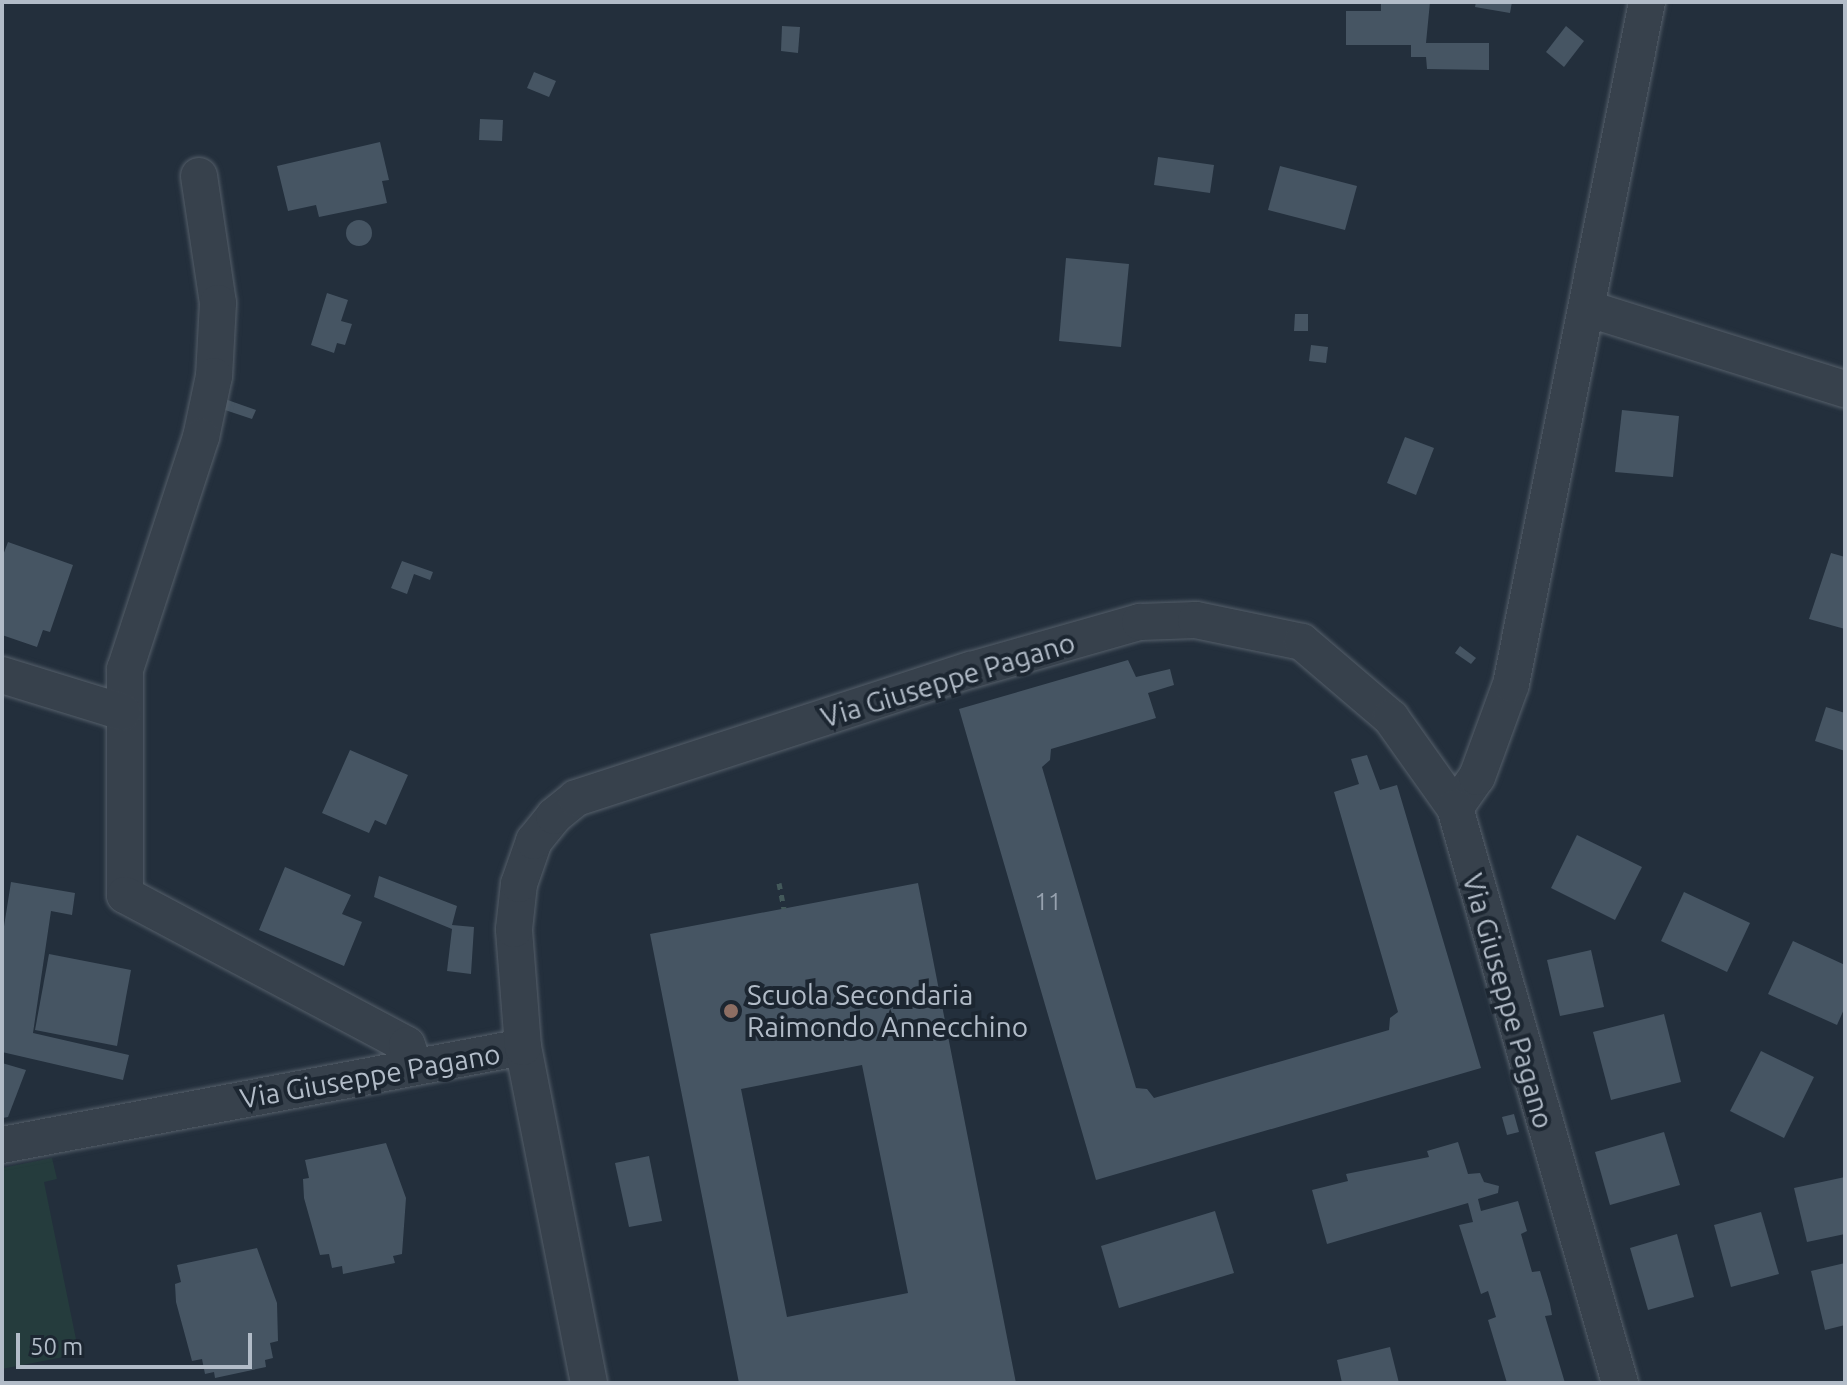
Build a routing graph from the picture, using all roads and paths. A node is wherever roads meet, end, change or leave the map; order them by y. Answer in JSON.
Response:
{"nodes":[{"id":1,"x":1647,"y":2,"type":"edge"},
{"id":2,"x":199,"y":176,"type":"dead end"},
{"id":3,"x":1589,"y":309,"type":"junction"},
{"id":4,"x":1845,"y":389,"type":"edge"},
{"id":5,"x":2,"y":675,"type":"edge"},
{"id":6,"x":122,"y":712,"type":"junction"},
{"id":7,"x":1455,"y":808,"type":"junction"},
{"id":8,"x":779,"y":883,"type":"dead end"},
{"id":9,"x":784,"y":909,"type":"dead end"},
{"id":10,"x":523,"y":1047,"type":"junction"},
{"id":11,"x":414,"y":1066,"type":"junction"},
{"id":12,"x":2,"y":1145,"type":"edge"},
{"id":13,"x":589,"y":1383,"type":"edge"},
{"id":14,"x":1620,"y":1383,"type":"edge"}],
"edges":[{"from":1,"to":3,"type":"street"},
{"from":2,"to":6,"type":"street"},
{"from":3,"to":4,"type":"street"},
{"from":3,"to":7,"type":"street"},
{"from":5,"to":6,"type":"street"},
{"from":6,"to":11,"type":"street"},
{"from":7,"to":10,"type":"street","name":"Via Giuseppe Pagano"},
{"from":7,"to":14,"type":"street","name":"Via Giuseppe Pagano"},
{"from":8,"to":9,"type":"path"},
{"from":10,"to":11,"type":"street","name":"Via Giuseppe Pagano"},
{"from":10,"to":13,"type":"street"},
{"from":11,"to":12,"type":"street","name":"Via Giuseppe Pagano"}]}
